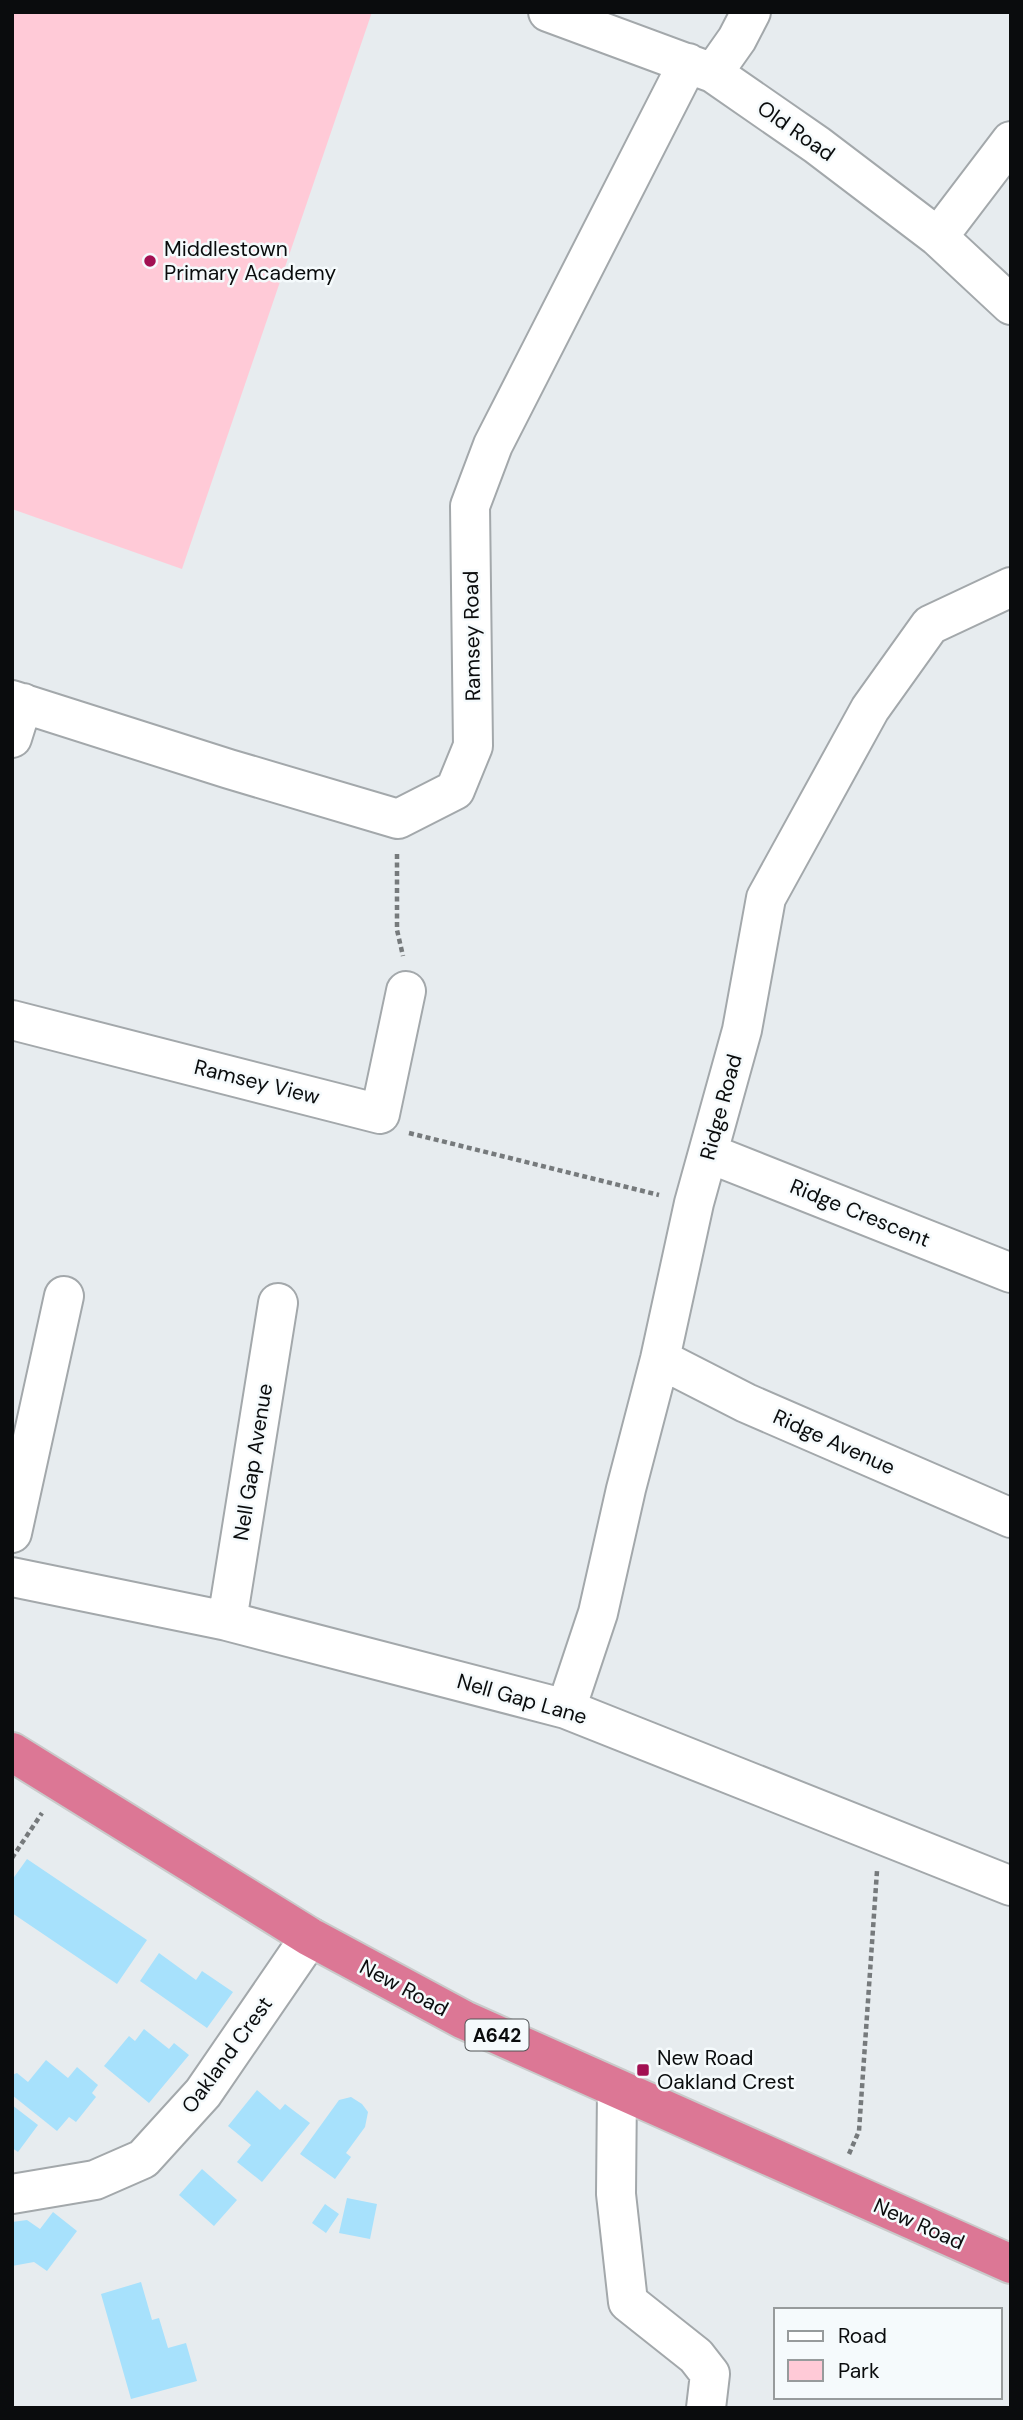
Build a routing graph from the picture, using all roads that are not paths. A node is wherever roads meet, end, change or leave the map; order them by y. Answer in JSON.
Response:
{"nodes":[{"id":1,"x":548,"y":12,"type":"edge"},
{"id":2,"x":751,"y":12,"type":"edge"},
{"id":3,"x":701,"y":68,"type":"junction"},
{"id":4,"x":1011,"y":141,"type":"edge"},
{"id":5,"x":938,"y":237,"type":"junction"},
{"id":6,"x":1011,"y":305,"type":"edge"},
{"id":7,"x":1011,"y":587,"type":"edge"},
{"id":8,"x":16,"y":714,"type":"edge"},
{"id":9,"x":407,"y":991,"type":"road end"},
{"id":10,"x":12,"y":1020,"type":"edge"},
{"id":11,"x":708,"y":1153,"type":"junction"},
{"id":12,"x":1011,"y":1273,"type":"edge"},
{"id":13,"x":64,"y":1296,"type":"dead end"},
{"id":14,"x":278,"y":1303,"type":"dead end"},
{"id":15,"x":660,"y":1359,"type":"junction"},
{"id":16,"x":1011,"y":1518,"type":"edge"},
{"id":17,"x":12,"y":1533,"type":"edge"},
{"id":18,"x":12,"y":1577,"type":"edge"},
{"id":19,"x":227,"y":1621,"type":"junction"},
{"id":20,"x":566,"y":1709,"type":"junction"},
{"id":21,"x":12,"y":1752,"type":"edge"},
{"id":22,"x":1011,"y":1886,"type":"edge"},
{"id":23,"x":310,"y":1937,"type":"junction"},
{"id":24,"x":617,"y":2089,"type":"junction"},
{"id":25,"x":12,"y":2194,"type":"edge"},
{"id":26,"x":1011,"y":2264,"type":"edge"},
{"id":27,"x":706,"y":2408,"type":"edge"}],
"edges":[{"from":1,"to":3,"type":"street","name":"Old Road"},
{"from":2,"to":3,"type":"street","name":"Ramsey Road"},
{"from":3,"to":5,"type":"street","name":"Old Road"},
{"from":3,"to":8,"type":"street","name":"Ramsey Road"},
{"from":4,"to":5,"type":"street"},
{"from":5,"to":6,"type":"street","name":"Old Road"},
{"from":7,"to":11,"type":"street","name":"Ridge Road"},
{"from":9,"to":10,"type":"street","name":"Ramsey View"},
{"from":11,"to":12,"type":"street","name":"Ridge Crescent"},
{"from":11,"to":15,"type":"street","name":"Ridge Road"},
{"from":13,"to":17,"type":"street"},
{"from":14,"to":19,"type":"street","name":"Nell Gap Avenue"},
{"from":15,"to":16,"type":"street","name":"Ridge Avenue"},
{"from":15,"to":20,"type":"street","name":"Ridge Road"},
{"from":18,"to":19,"type":"street","name":"Nell Gap Lane"},
{"from":19,"to":20,"type":"street","name":"Nell Gap Lane"},
{"from":20,"to":22,"type":"street","name":"Nell Gap Lane"},
{"from":21,"to":23,"type":"highway","name":"New Road","number":"A642"},
{"from":23,"to":24,"type":"highway","name":"New Road","number":"A642"},
{"from":23,"to":25,"type":"street","name":"Oakland Crest"},
{"from":24,"to":26,"type":"highway","name":"New Road","number":"A642"},
{"from":24,"to":27,"type":"street"}]}
